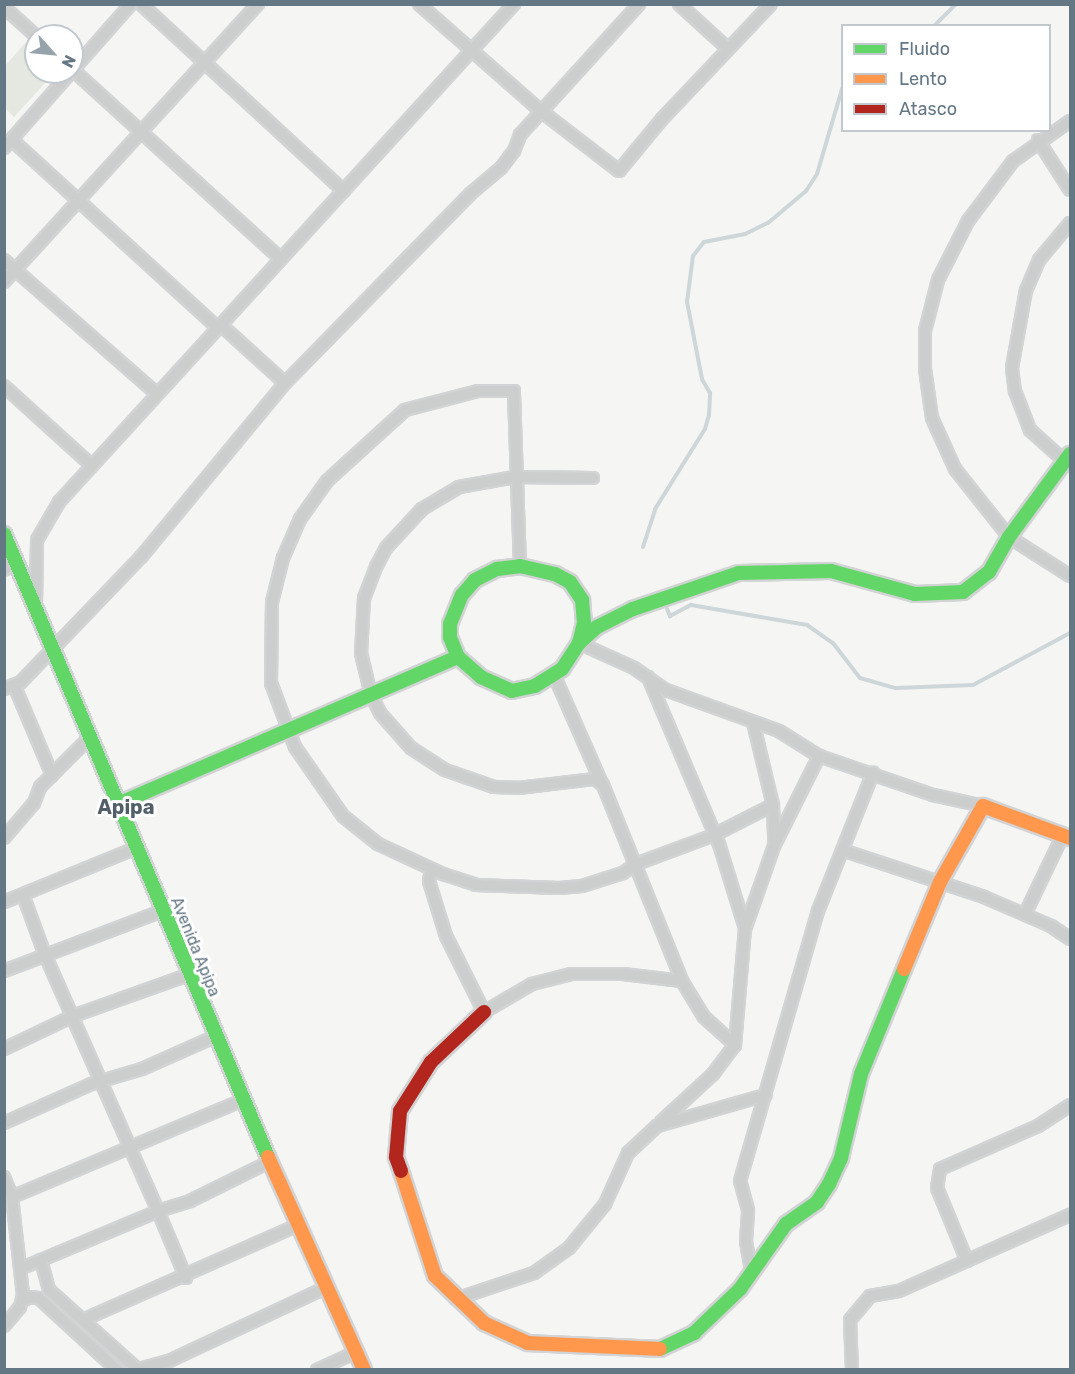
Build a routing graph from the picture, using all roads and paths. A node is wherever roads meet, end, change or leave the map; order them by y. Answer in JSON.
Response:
{"nodes":[{"id":1,"x":131,"y":4,"type":"edge"},
{"id":2,"x":141,"y":4,"type":"edge"},
{"id":3,"x":258,"y":4,"type":"edge"},
{"id":4,"x":420,"y":4,"type":"edge"},
{"id":5,"x":514,"y":4,"type":"edge"},
{"id":6,"x":639,"y":4,"type":"edge"},
{"id":7,"x":679,"y":4,"type":"edge"},
{"id":8,"x":771,"y":4,"type":"edge"},
{"id":9,"x":6,"y":6,"type":"edge"},
{"id":10,"x":24,"y":24,"type":"edge"},
{"id":11,"x":727,"y":48,"type":"junction"},
{"id":12,"x":472,"y":50,"type":"junction"},
{"id":13,"x":84,"y":57,"type":"edge"},
{"id":14,"x":205,"y":64,"type":"junction"},
{"id":15,"x":84,"y":80,"type":"edge"},
{"id":16,"x":61,"y":84,"type":"edge"},
{"id":17,"x":542,"y":111,"type":"junction"},
{"id":18,"x":1071,"y":121,"type":"edge"},
{"id":19,"x":142,"y":133,"type":"junction"},
{"id":20,"x":1038,"y":140,"type":"junction"},
{"id":21,"x":8,"y":144,"type":"edge"},
{"id":22,"x":1071,"y":190,"type":"edge"},
{"id":23,"x":344,"y":191,"type":"junction"},
{"id":24,"x":79,"y":201,"type":"junction"},
{"id":25,"x":1071,"y":223,"type":"edge"},
{"id":26,"x":281,"y":259,"type":"junction"},
{"id":27,"x":4,"y":260,"type":"edge"},
{"id":28,"x":15,"y":269,"type":"junction"},
{"id":29,"x":4,"y":282,"type":"edge"},
{"id":30,"x":220,"y":326,"type":"junction"},
{"id":31,"x":285,"y":383,"type":"junction"},
{"id":32,"x":4,"y":386,"type":"edge"},
{"id":33,"x":157,"y":394,"type":"junction"},
{"id":34,"x":1069,"y":460,"type":"edge"},
{"id":35,"x":91,"y":465,"type":"junction"},
{"id":36,"x":515,"y":477,"type":"junction"},
{"id":37,"x":593,"y":478,"type":"dead end"},
{"id":38,"x":4,"y":534,"type":"edge"},
{"id":39,"x":1009,"y":537,"type":"junction"},
{"id":40,"x":9,"y":565,"type":"edge"},
{"id":41,"x":520,"y":566,"type":"junction"},
{"id":42,"x":1071,"y":576,"type":"edge"},
{"id":43,"x":36,"y":610,"type":"junction"},
{"id":44,"x":579,"y":643,"type":"junction"},
{"id":45,"x":52,"y":648,"type":"junction"},
{"id":46,"x":458,"y":657,"type":"junction"},
{"id":47,"x":554,"y":675,"type":"junction"},
{"id":48,"x":648,"y":677,"type":"junction"},
{"id":49,"x":9,"y":687,"type":"edge"},
{"id":50,"x":371,"y":695,"type":"junction"},
{"id":51,"x":753,"y":722,"type":"junction"},
{"id":52,"x":291,"y":727,"type":"junction"},
{"id":53,"x":89,"y":738,"type":"junction"},
{"id":54,"x":819,"y":756,"type":"junction"},
{"id":55,"x":873,"y":773,"type":"junction"},
{"id":56,"x":52,"y":775,"type":"junction"},
{"id":57,"x":603,"y":785,"type":"junction"},
{"id":58,"x":118,"y":804,"type":"junction"},
{"id":59,"x":773,"y":805,"type":"junction"},
{"id":60,"x":983,"y":806,"type":"junction"},
{"id":61,"x":714,"y":835,"type":"junction"},
{"id":62,"x":1066,"y":836,"type":"edge"},
{"id":63,"x":4,"y":838,"type":"edge"},
{"id":64,"x":774,"y":846,"type":"junction"},
{"id":65,"x":136,"y":848,"type":"junction"},
{"id":66,"x":842,"y":850,"type":"junction"},
{"id":67,"x":636,"y":864,"type":"junction"},
{"id":68,"x":431,"y":870,"type":"junction"},
{"id":69,"x":940,"y":882,"type":"junction"},
{"id":70,"x":23,"y":895,"type":"junction"},
{"id":71,"x":4,"y":902,"type":"edge"},
{"id":72,"x":162,"y":911,"type":"junction"},
{"id":73,"x":1025,"y":914,"type":"junction"},
{"id":74,"x":745,"y":929,"type":"junction"},
{"id":75,"x":1071,"y":939,"type":"edge"},
{"id":76,"x":45,"y":955,"type":"junction"},
{"id":77,"x":4,"y":971,"type":"edge"},
{"id":78,"x":188,"y":975,"type":"junction"},
{"id":79,"x":682,"y":981,"type":"junction"},
{"id":80,"x":484,"y":1012,"type":"junction"},
{"id":81,"x":73,"y":1016,"type":"junction"},
{"id":82,"x":214,"y":1037,"type":"junction"},
{"id":83,"x":735,"y":1045,"type":"junction"},
{"id":84,"x":4,"y":1049,"type":"edge"},
{"id":85,"x":101,"y":1082,"type":"junction"},
{"id":86,"x":766,"y":1095,"type":"junction"},
{"id":87,"x":243,"y":1100,"type":"junction"},
{"id":88,"x":1071,"y":1105,"type":"edge"},
{"id":89,"x":4,"y":1123,"type":"edge"},
{"id":90,"x":657,"y":1126,"type":"junction"},
{"id":91,"x":130,"y":1146,"type":"junction"},
{"id":92,"x":271,"y":1161,"type":"junction"},
{"id":93,"x":4,"y":1178,"type":"edge"},
{"id":94,"x":12,"y":1197,"type":"junction"},
{"id":95,"x":158,"y":1211,"type":"junction"},
{"id":96,"x":1071,"y":1215,"type":"edge"},
{"id":97,"x":300,"y":1224,"type":"junction"},
{"id":98,"x":41,"y":1260,"type":"junction"},
{"id":99,"x":967,"y":1261,"type":"junction"},
{"id":100,"x":22,"y":1268,"type":"junction"},
{"id":101,"x":752,"y":1270,"type":"junction"},
{"id":102,"x":186,"y":1278,"type":"junction"},
{"id":103,"x":327,"y":1287,"type":"junction"},
{"id":104,"x":456,"y":1299,"type":"junction"},
{"id":105,"x":22,"y":1301,"type":"junction"},
{"id":106,"x":85,"y":1319,"type":"junction"},
{"id":107,"x":4,"y":1326,"type":"edge"},
{"id":108,"x":356,"y":1352,"type":"junction"},
{"id":109,"x":136,"y":1369,"type":"edge"},
{"id":110,"x":117,"y":1370,"type":"edge"},
{"id":111,"x":317,"y":1370,"type":"edge"},
{"id":112,"x":364,"y":1370,"type":"edge"},
{"id":113,"x":852,"y":1370,"type":"edge"}],
"edges":[{"from":1,"to":13,"type":"street"},
{"from":2,"to":14,"type":"street"},
{"from":3,"to":14,"type":"street"},
{"from":4,"to":12,"type":"street"},
{"from":5,"to":12,"type":"street"},
{"from":6,"to":17,"type":"street"},
{"from":7,"to":11,"type":"street"},
{"from":8,"to":11,"type":"street"},
{"from":9,"to":10,"type":"street"},
{"from":11,"to":17,"type":"street"},
{"from":12,"to":17,"type":"street"},
{"from":12,"to":23,"type":"street"},
{"from":14,"to":19,"type":"street"},
{"from":14,"to":23,"type":"street"},
{"from":15,"to":19,"type":"street"},
{"from":16,"to":21,"type":"street"},
{"from":17,"to":31,"type":"street"},
{"from":18,"to":20,"type":"street"},
{"from":19,"to":24,"type":"street"},
{"from":19,"to":26,"type":"street"},
{"from":20,"to":22,"type":"street"},
{"from":20,"to":39,"type":"street"},
{"from":21,"to":24,"type":"street"},
{"from":23,"to":26,"type":"street"},
{"from":24,"to":28,"type":"street"},
{"from":24,"to":30,"type":"street"},
{"from":25,"to":34,"type":"street"},
{"from":26,"to":30,"type":"street"},
{"from":27,"to":28,"type":"street"},
{"from":28,"to":29,"type":"street"},
{"from":28,"to":33,"type":"street"},
{"from":30,"to":31,"type":"street"},
{"from":30,"to":33,"type":"street"},
{"from":31,"to":45,"type":"street"},
{"from":32,"to":35,"type":"street"},
{"from":33,"to":35,"type":"street"},
{"from":34,"to":39,"type":"street"},
{"from":35,"to":43,"type":"street"},
{"from":36,"to":37,"type":"street"},
{"from":36,"to":41,"type":"street"},
{"from":36,"to":50,"type":"street"},
{"from":36,"to":52,"type":"street"},
{"from":38,"to":40,"type":"street","name":"Avenida Apipa"},
{"from":39,"to":42,"type":"street"},
{"from":39,"to":44,"type":"street"},
{"from":40,"to":43,"type":"street","name":"Avenida Apipa"},
{"from":41,"to":44,"type":"street"},
{"from":41,"to":46,"type":"street"},
{"from":43,"to":45,"type":"street","name":"Avenida Apipa"},
{"from":44,"to":47,"type":"street"},
{"from":44,"to":48,"type":"street"},
{"from":45,"to":49,"type":"street"},
{"from":45,"to":53,"type":"street","name":"Avenida Apipa"},
{"from":46,"to":47,"type":"street"},
{"from":46,"to":50,"type":"street"},
{"from":47,"to":57,"type":"street"},
{"from":48,"to":51,"type":"street"},
{"from":48,"to":61,"type":"street"},
{"from":49,"to":56,"type":"street"},
{"from":50,"to":52,"type":"street"},
{"from":50,"to":57,"type":"street"},
{"from":51,"to":54,"type":"street"},
{"from":51,"to":59,"type":"street"},
{"from":52,"to":58,"type":"street"},
{"from":52,"to":68,"type":"street"},
{"from":53,"to":56,"type":"street"},
{"from":53,"to":58,"type":"street","name":"Avenida Apipa"},
{"from":54,"to":55,"type":"street"},
{"from":54,"to":64,"type":"street"},
{"from":55,"to":60,"type":"street"},
{"from":55,"to":66,"type":"street"},
{"from":56,"to":63,"type":"street"},
{"from":57,"to":67,"type":"street"},
{"from":58,"to":65,"type":"street","name":"Avenida Apipa"},
{"from":59,"to":61,"type":"street"},
{"from":59,"to":64,"type":"street"},
{"from":60,"to":62,"type":"street"},
{"from":60,"to":69,"type":"street"},
{"from":61,"to":67,"type":"street"},
{"from":61,"to":74,"type":"street"},
{"from":62,"to":73,"type":"street"},
{"from":64,"to":74,"type":"street"},
{"from":65,"to":70,"type":"street"},
{"from":65,"to":72,"type":"street","name":"Avenida Apipa"},
{"from":66,"to":69,"type":"street"},
{"from":66,"to":86,"type":"street"},
{"from":67,"to":68,"type":"street"},
{"from":67,"to":79,"type":"street"},
{"from":68,"to":80,"type":"street"},
{"from":69,"to":73,"type":"street"},
{"from":69,"to":101,"type":"street"},
{"from":70,"to":71,"type":"street"},
{"from":70,"to":76,"type":"street"},
{"from":72,"to":76,"type":"street"},
{"from":72,"to":78,"type":"street","name":"Avenida Apipa"},
{"from":73,"to":75,"type":"street"},
{"from":74,"to":83,"type":"street"},
{"from":76,"to":77,"type":"street"},
{"from":76,"to":81,"type":"street"},
{"from":78,"to":81,"type":"street"},
{"from":78,"to":82,"type":"street","name":"Avenida Apipa"},
{"from":79,"to":80,"type":"street"},
{"from":79,"to":83,"type":"street"},
{"from":80,"to":104,"type":"street"},
{"from":81,"to":84,"type":"street"},
{"from":81,"to":85,"type":"street"},
{"from":82,"to":85,"type":"street"},
{"from":82,"to":87,"type":"street","name":"Avenida Apipa"},
{"from":83,"to":90,"type":"street"},
{"from":85,"to":89,"type":"street"},
{"from":85,"to":91,"type":"street"},
{"from":86,"to":90,"type":"street"},
{"from":86,"to":101,"type":"street"},
{"from":87,"to":91,"type":"street"},
{"from":87,"to":92,"type":"street","name":"Avenida Apipa"},
{"from":88,"to":99,"type":"street"},
{"from":90,"to":104,"type":"street"},
{"from":91,"to":94,"type":"street"},
{"from":91,"to":95,"type":"street"},
{"from":92,"to":95,"type":"street"},
{"from":92,"to":97,"type":"street","name":"Avenida Apipa"},
{"from":93,"to":94,"type":"street"},
{"from":94,"to":100,"type":"street"},
{"from":95,"to":98,"type":"street"},
{"from":95,"to":102,"type":"street"},
{"from":96,"to":99,"type":"street"},
{"from":97,"to":102,"type":"street"},
{"from":97,"to":103,"type":"street","name":"Avenida Apipa"},
{"from":98,"to":100,"type":"street"},
{"from":98,"to":106,"type":"street"},
{"from":99,"to":113,"type":"street"},
{"from":100,"to":105,"type":"street"},
{"from":101,"to":104,"type":"street"},
{"from":102,"to":106,"type":"street"},
{"from":103,"to":108,"type":"street","name":"Avenida Apipa"},
{"from":103,"to":109,"type":"street"},
{"from":105,"to":107,"type":"street"},
{"from":105,"to":110,"type":"street"},
{"from":106,"to":109,"type":"street"},
{"from":108,"to":111,"type":"street"},
{"from":108,"to":112,"type":"street","name":"Avenida Apipa"}]}
